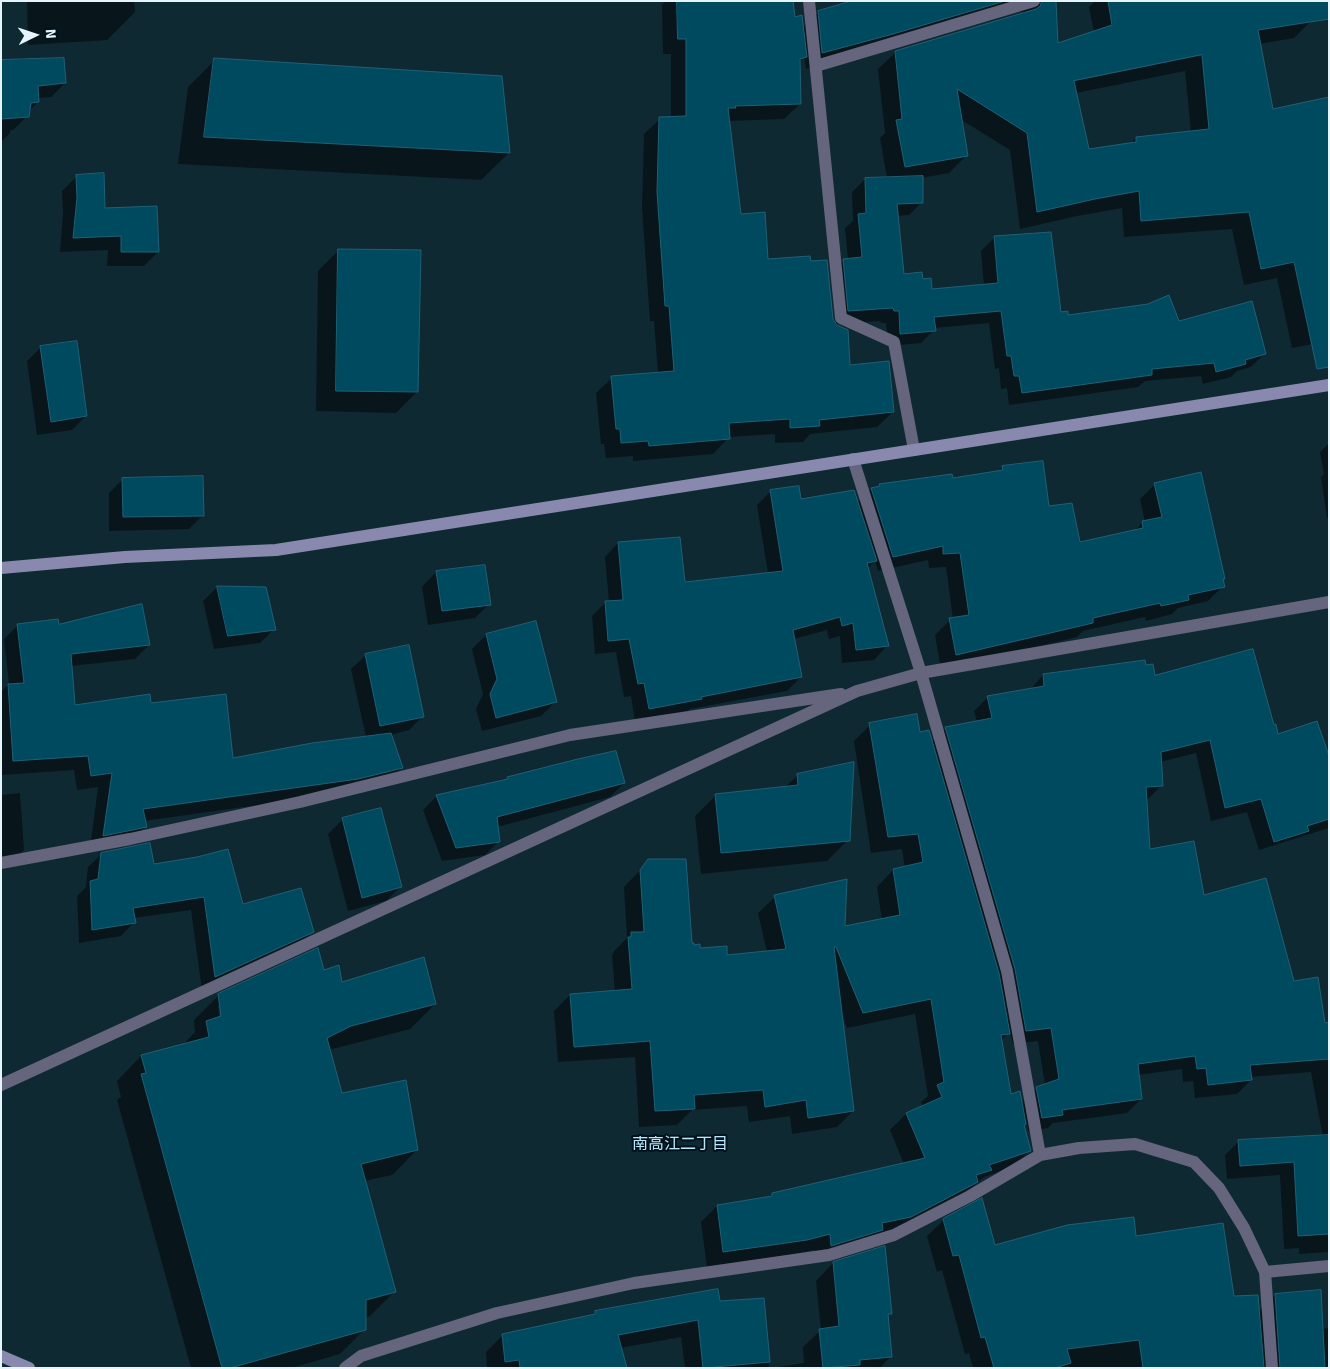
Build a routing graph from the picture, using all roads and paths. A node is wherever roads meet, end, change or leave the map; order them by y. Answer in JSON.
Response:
{"nodes":[{"id":1,"x":809,"y":1,"type":"edge"},
{"id":2,"x":1034,"y":1,"type":"edge"},
{"id":3,"x":816,"y":66,"type":"junction"},
{"id":4,"x":1329,"y":385,"type":"edge"},
{"id":5,"x":914,"y":450,"type":"junction"},
{"id":6,"x":853,"y":460,"type":"junction"},
{"id":7,"x":1,"y":568,"type":"edge"},
{"id":8,"x":1329,"y":602,"type":"edge"},
{"id":9,"x":921,"y":673,"type":"junction"},
{"id":10,"x":851,"y":694,"type":"junction"},
{"id":11,"x":1,"y":863,"type":"edge"},
{"id":12,"x":1,"y":1086,"type":"edge"},
{"id":13,"x":1040,"y":1155,"type":"junction"},
{"id":14,"x":1329,"y":1266,"type":"edge"},
{"id":15,"x":1265,"y":1272,"type":"junction"},
{"id":16,"x":1,"y":1356,"type":"edge"},
{"id":17,"x":30,"y":1368,"type":"edge"},
{"id":18,"x":345,"y":1368,"type":"edge"},
{"id":19,"x":1272,"y":1368,"type":"edge"}],
"edges":[{"from":1,"to":3,"type":"street"},
{"from":2,"to":3,"type":"street"},
{"from":3,"to":5,"type":"street"},
{"from":4,"to":5,"type":"street"},
{"from":5,"to":6,"type":"street"},
{"from":6,"to":7,"type":"street"},
{"from":6,"to":9,"type":"street"},
{"from":8,"to":9,"type":"street"},
{"from":9,"to":10,"type":"street"},
{"from":9,"to":13,"type":"street"},
{"from":10,"to":11,"type":"street"},
{"from":10,"to":12,"type":"street"},
{"from":13,"to":15,"type":"street"},
{"from":13,"to":18,"type":"street"},
{"from":14,"to":15,"type":"street"},
{"from":15,"to":19,"type":"street"},
{"from":16,"to":17,"type":"street"}]}
